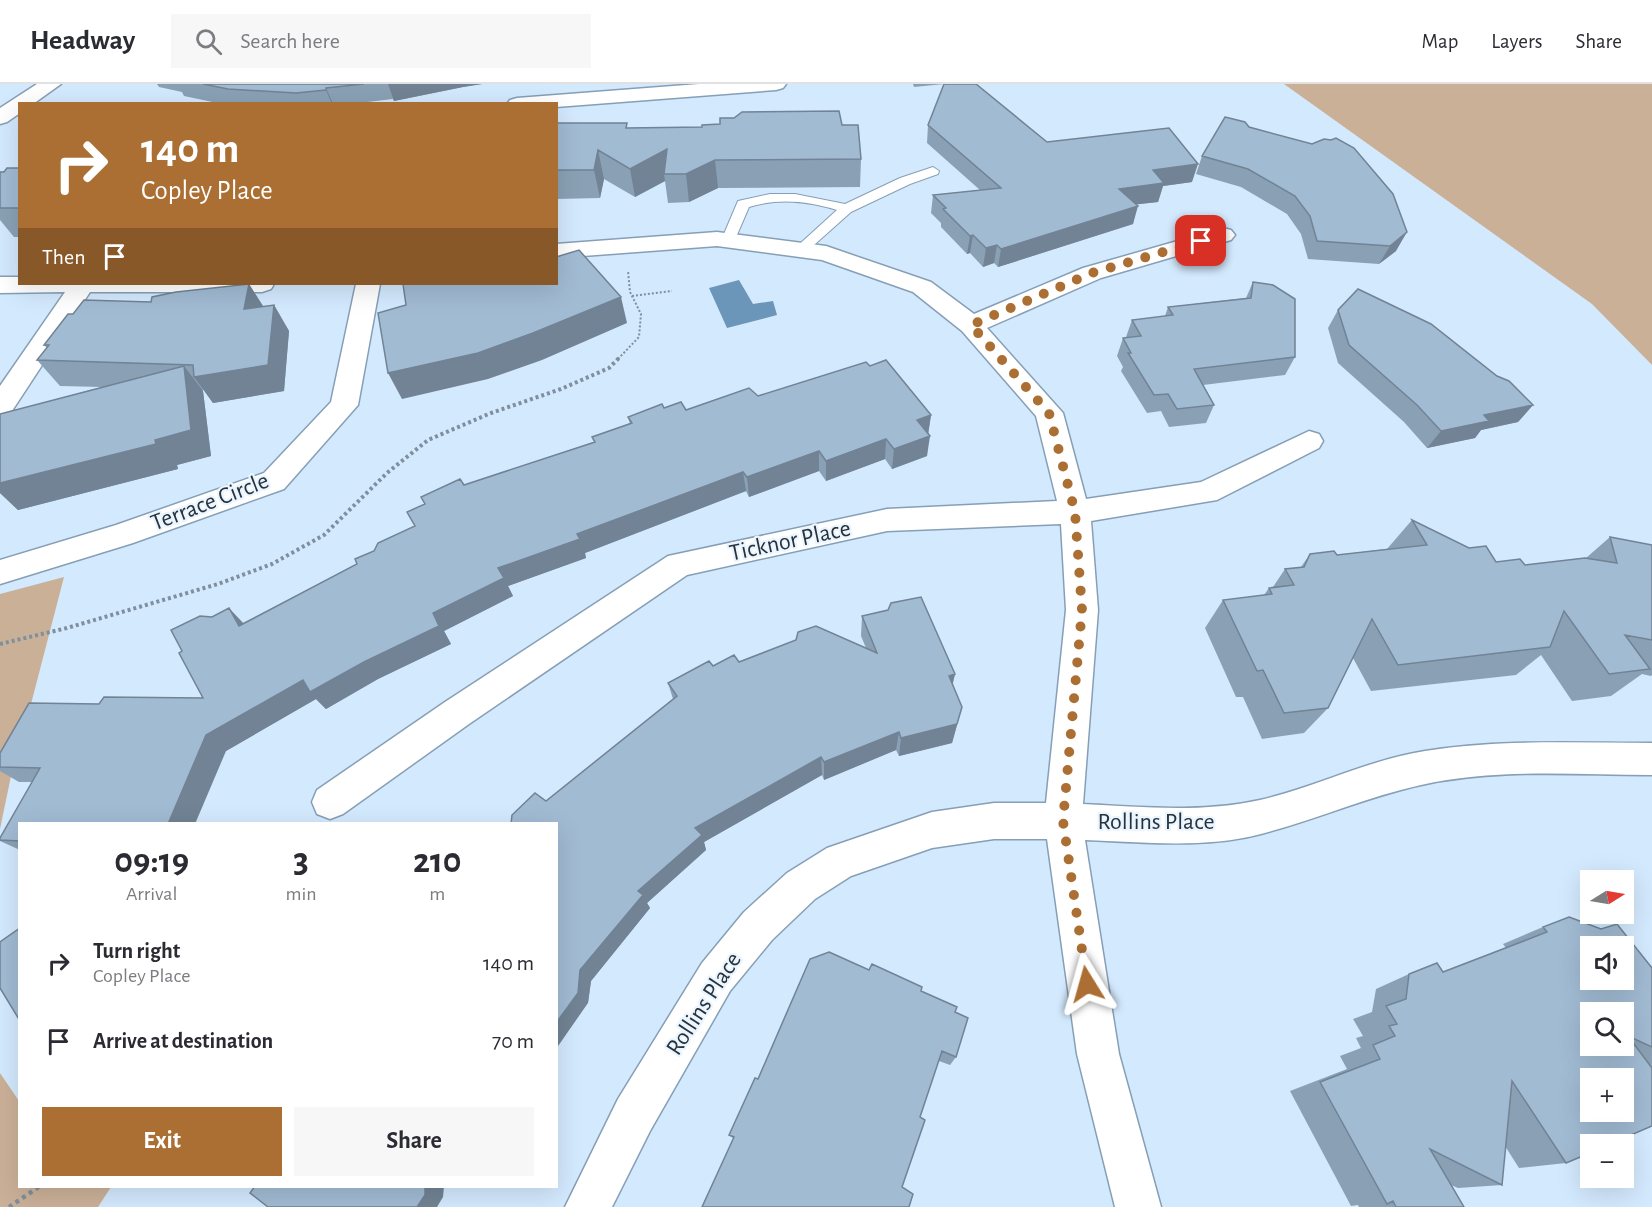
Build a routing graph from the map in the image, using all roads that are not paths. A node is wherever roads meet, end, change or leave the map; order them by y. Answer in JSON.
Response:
{"nodes":[{"id":1,"x":51,"y":84,"type":"edge"},
{"id":2,"x":776,"y":84,"type":"edge"},
{"id":3,"x":627,"y":90,"type":"edge"},
{"id":4,"x":29,"y":102,"type":"edge"},
{"id":5,"x":533,"y":102,"type":"edge"},
{"id":6,"x":18,"y":108,"type":"edge"},
{"id":7,"x":0,"y":118,"type":"edge"},
{"id":8,"x":933,"y":171,"type":"dead end"},
{"id":9,"x":846,"y":209,"type":"junction"},
{"id":10,"x":1223,"y":235,"type":"dead end"},
{"id":11,"x":728,"y":241,"type":"junction"},
{"id":12,"x":800,"y":249,"type":"junction"},
{"id":13,"x":558,"y":251,"type":"edge"},
{"id":14,"x":82,"y":285,"type":"edge"},
{"id":15,"x":368,"y":285,"type":"edge"},
{"id":16,"x":971,"y":325,"type":"junction"},
{"id":17,"x":0,"y":407,"type":"edge"},
{"id":18,"x":1309,"y":441,"type":"dead end"},
{"id":19,"x":1075,"y":512,"type":"junction"},
{"id":20,"x":0,"y":572,"type":"edge"},
{"id":21,"x":1652,"y":759,"type":"edge"},
{"id":22,"x":330,"y":802,"type":"dead end"},
{"id":23,"x":1063,"y":821,"type":"junction"},
{"id":24,"x":588,"y":1207,"type":"edge"},
{"id":25,"x":1138,"y":1207,"type":"edge"}],
"edges":[{"from":1,"to":4,"type":"street"},
{"from":2,"to":3,"type":"street"},
{"from":3,"to":5,"type":"street"},
{"from":6,"to":7,"type":"street"},
{"from":8,"to":9,"type":"lane"},
{"from":9,"to":11,"type":"lane"},
{"from":9,"to":12,"type":"lane"},
{"from":10,"to":16,"type":"street"},
{"from":11,"to":12,"type":"street"},
{"from":11,"to":13,"type":"street"},
{"from":12,"to":16,"type":"street"},
{"from":14,"to":17,"type":"street"},
{"from":15,"to":20,"type":"street","name":"Terrace Circle"},
{"from":16,"to":19,"type":"street"},
{"from":18,"to":19,"type":"street","name":"Ticknor Place"},
{"from":19,"to":22,"type":"street","name":"Ticknor Place"},
{"from":19,"to":23,"type":"street"},
{"from":21,"to":23,"type":"street","name":"Rollins Place"},
{"from":23,"to":24,"type":"street","name":"Rollins Place"},
{"from":23,"to":25,"type":"street"}]}
